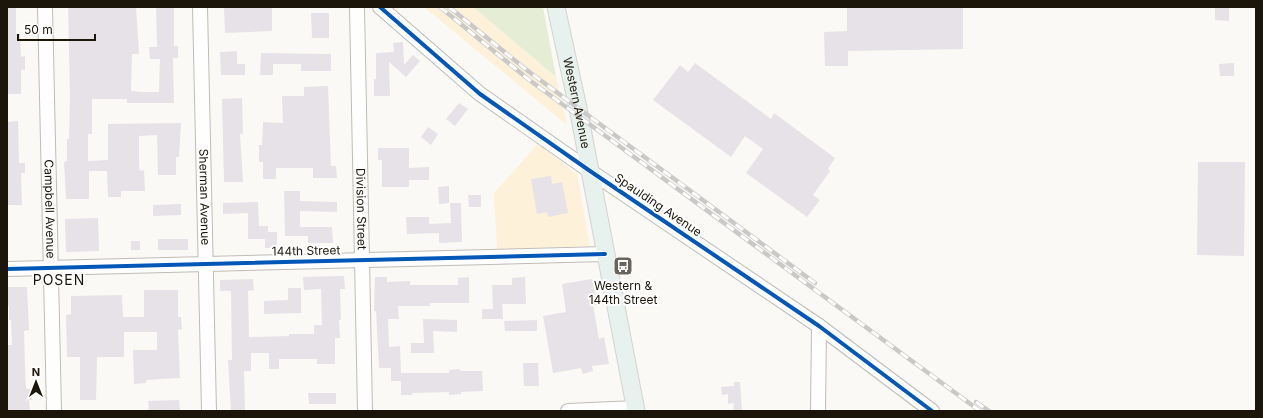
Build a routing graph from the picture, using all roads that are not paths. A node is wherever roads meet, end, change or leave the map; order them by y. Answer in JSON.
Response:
{"nodes":[{"id":1,"x":45,"y":7,"type":"edge"},
{"id":2,"x":200,"y":7,"type":"edge"},
{"id":3,"x":357,"y":7,"type":"edge"},
{"id":4,"x":380,"y":7,"type":"edge"},
{"id":5,"x":556,"y":7,"type":"edge"},
{"id":6,"x":590,"y":171,"type":"junction"},
{"id":7,"x":605,"y":254,"type":"junction"},
{"id":8,"x":362,"y":260,"type":"junction"},
{"id":9,"x":207,"y":264,"type":"junction"},
{"id":10,"x":51,"y":268,"type":"junction"},
{"id":11,"x":7,"y":269,"type":"edge"},
{"id":12,"x":819,"y":326,"type":"junction"},
{"id":13,"x":636,"y":410,"type":"edge"},
{"id":14,"x":54,"y":411,"type":"edge"},
{"id":15,"x":209,"y":411,"type":"edge"},
{"id":16,"x":365,"y":411,"type":"edge"},
{"id":17,"x":568,"y":411,"type":"edge"},
{"id":18,"x":818,"y":411,"type":"edge"},
{"id":19,"x":932,"y":411,"type":"edge"}],
"edges":[{"from":1,"to":10,"type":"street","name":"Campbell Avenue"},
{"from":2,"to":9,"type":"street","name":"Sherman Avenue"},
{"from":3,"to":8,"type":"street","name":"Division Street"},
{"from":4,"to":6,"type":"street","name":"Spaulding Avenue"},
{"from":5,"to":6,"type":"main road","name":"Western Avenue"},
{"from":6,"to":7,"type":"main road","name":"Western Avenue"},
{"from":6,"to":12,"type":"street","name":"Spaulding Avenue"},
{"from":7,"to":8,"type":"street","name":"144th Street"},
{"from":7,"to":13,"type":"main road","name":"Western Avenue"},
{"from":8,"to":9,"type":"street","name":"144th Street"},
{"from":8,"to":16,"type":"street","name":"Division Street"},
{"from":9,"to":10,"type":"street","name":"144th Street"},
{"from":9,"to":15,"type":"street","name":"Sherman Avenue"},
{"from":10,"to":11,"type":"street","name":"144th Street"},
{"from":10,"to":14,"type":"street","name":"Campbell Avenue"},
{"from":12,"to":18,"type":"street"},
{"from":12,"to":19,"type":"street","name":"Spaulding Avenue"},
{"from":13,"to":17,"type":"street"}]}
